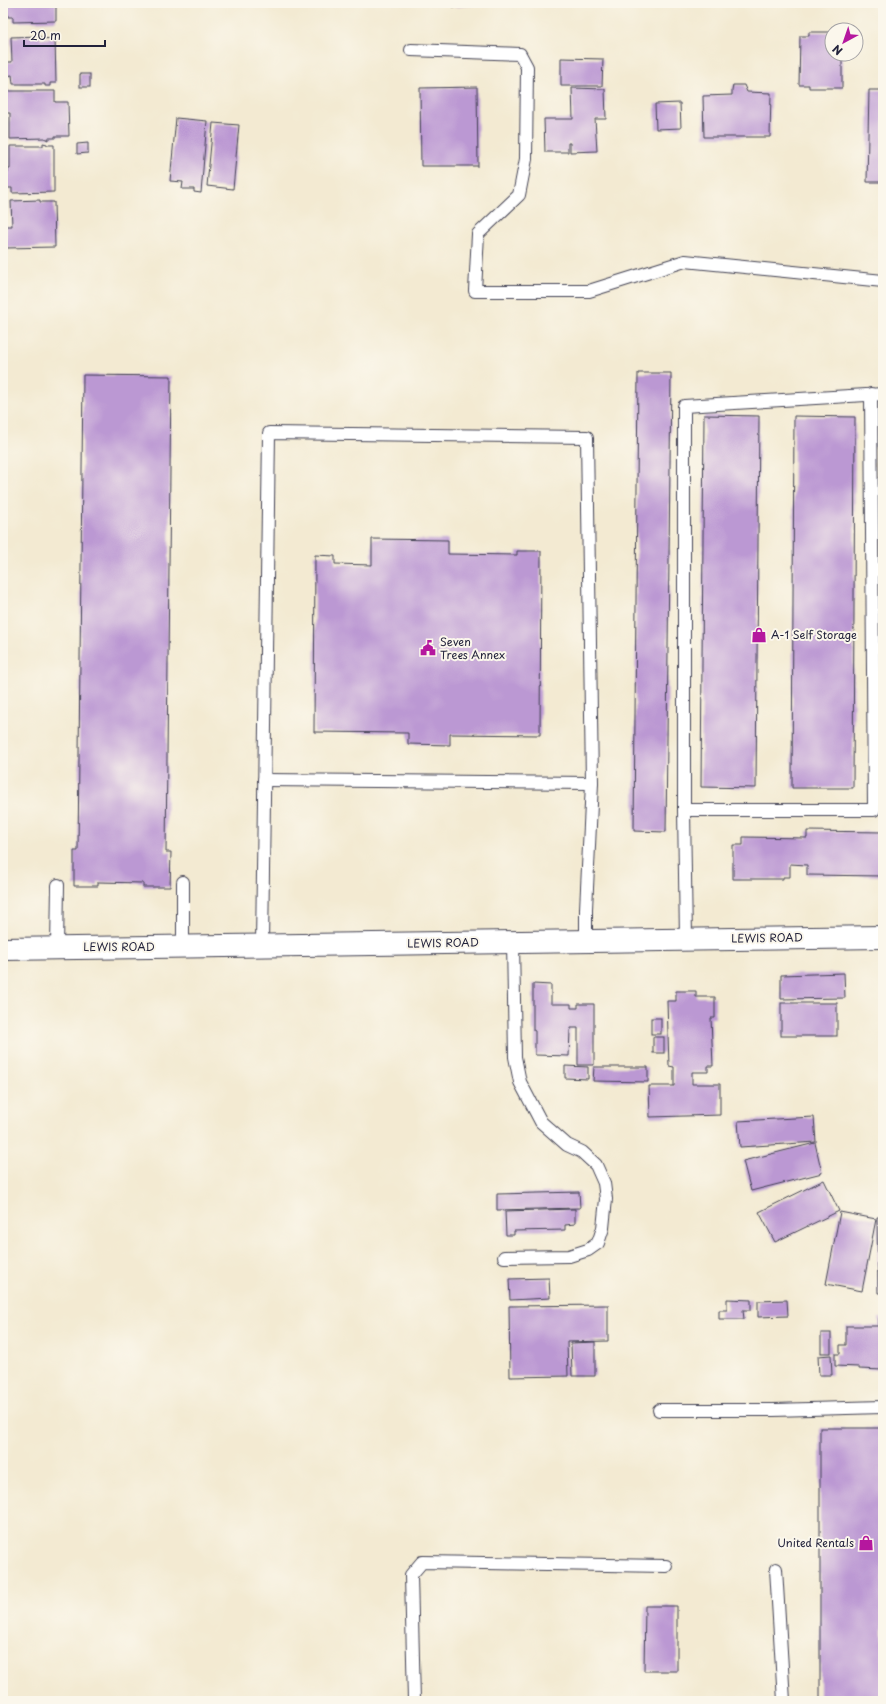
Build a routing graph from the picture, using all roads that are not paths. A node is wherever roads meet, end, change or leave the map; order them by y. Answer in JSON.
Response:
{"nodes":[{"id":1,"x":411,"y":50,"type":"dead end"},
{"id":2,"x":883,"y":281,"type":"edge"},
{"id":3,"x":877,"y":394,"type":"edge"},
{"id":4,"x":264,"y":780,"type":"junction"},
{"id":5,"x":592,"y":783,"type":"junction"},
{"id":6,"x":684,"y":810,"type":"junction"},
{"id":7,"x":183,"y":882,"type":"dead end"},
{"id":8,"x":58,"y":885,"type":"dead end"},
{"id":9,"x":883,"y":937,"type":"edge"},
{"id":10,"x":686,"y":939,"type":"junction"},
{"id":11,"x":586,"y":940,"type":"junction"},
{"id":12,"x":513,"y":942,"type":"junction"},
{"id":13,"x":262,"y":945,"type":"junction"},
{"id":14,"x":183,"y":947,"type":"junction"},
{"id":15,"x":3,"y":948,"type":"edge"},
{"id":16,"x":57,"y":948,"type":"junction"},
{"id":17,"x":504,"y":1257,"type":"dead end"},
{"id":18,"x":883,"y":1406,"type":"edge"},
{"id":19,"x":659,"y":1410,"type":"dead end"},
{"id":20,"x":666,"y":1566,"type":"dead end"},
{"id":21,"x":776,"y":1569,"type":"dead end"},
{"id":22,"x":414,"y":1701,"type":"edge"},
{"id":23,"x":784,"y":1701,"type":"edge"}],
"edges":[{"from":1,"to":2,"type":"lane"},
{"from":3,"to":6,"type":"lane"},
{"from":3,"to":6,"type":"lane"},
{"from":4,"to":5,"type":"lane"},
{"from":4,"to":5,"type":"lane"},
{"from":4,"to":13,"type":"lane"},
{"from":5,"to":11,"type":"lane"},
{"from":6,"to":10,"type":"lane"},
{"from":7,"to":14,"type":"lane"},
{"from":8,"to":16,"type":"lane"},
{"from":9,"to":10,"type":"street","name":"LEWIS ROAD"},
{"from":10,"to":11,"type":"street","name":"LEWIS ROAD"},
{"from":11,"to":12,"type":"street","name":"LEWIS ROAD"},
{"from":12,"to":13,"type":"street","name":"LEWIS ROAD"},
{"from":12,"to":17,"type":"lane"},
{"from":13,"to":14,"type":"street","name":"LEWIS ROAD"},
{"from":14,"to":16,"type":"street","name":"LEWIS ROAD"},
{"from":15,"to":16,"type":"street","name":"LEWIS ROAD"},
{"from":18,"to":19,"type":"lane"},
{"from":20,"to":22,"type":"lane"},
{"from":21,"to":23,"type":"lane"}]}
